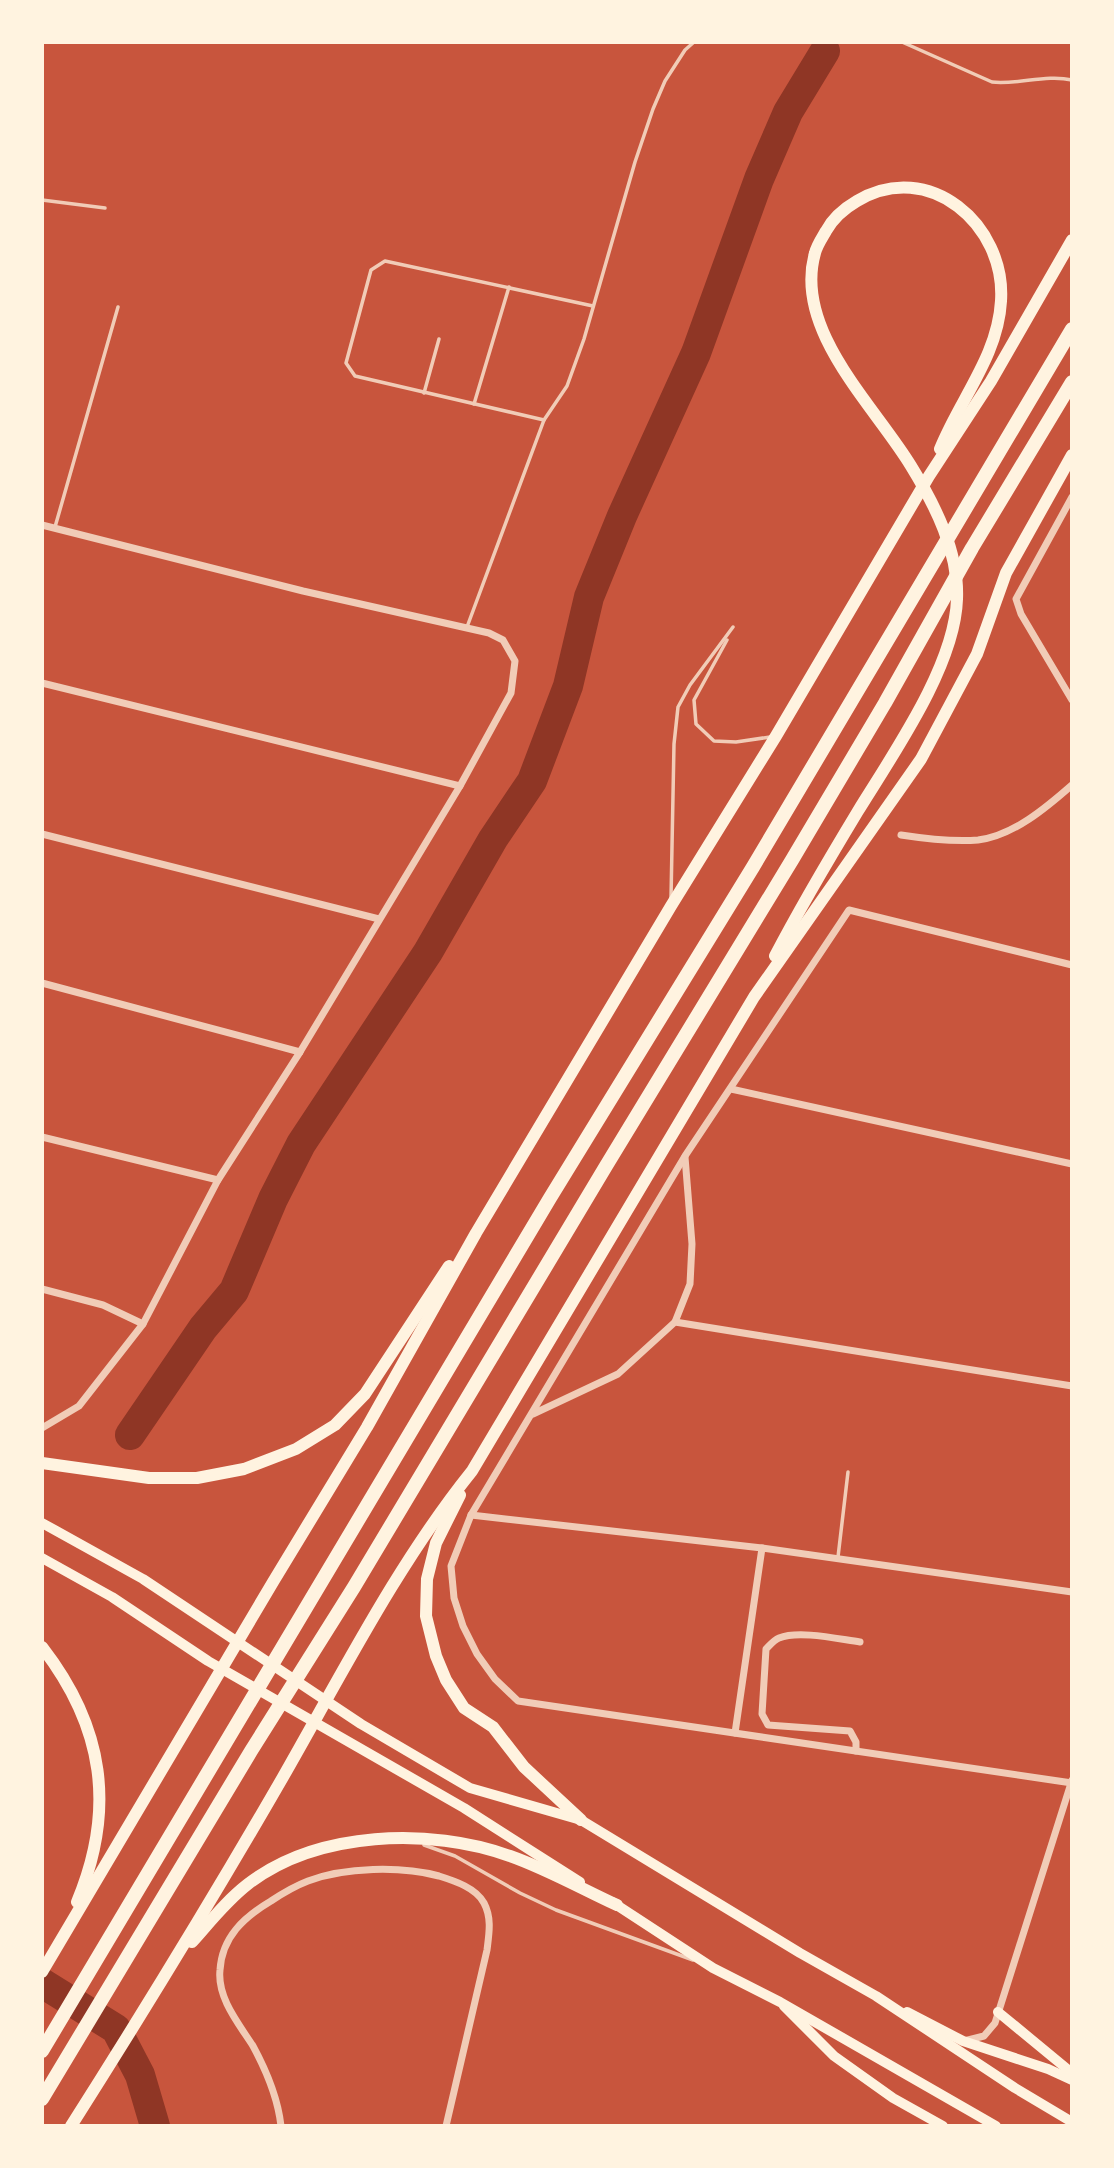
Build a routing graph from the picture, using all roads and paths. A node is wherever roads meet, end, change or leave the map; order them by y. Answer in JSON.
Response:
{"nodes":[{"id":1,"x":694,"y":42,"type":"edge"},
{"id":2,"x":902,"y":42,"type":"edge"},
{"id":3,"x":1072,"y":80,"type":"edge"},
{"id":4,"x":42,"y":200,"type":"edge"},
{"id":5,"x":105,"y":208,"type":"dead end"},
{"id":6,"x":1072,"y":240,"type":"edge"},
{"id":7,"x":509,"y":287,"type":"junction"},
{"id":8,"x":593,"y":306,"type":"junction"},
{"id":9,"x":118,"y":307,"type":"dead end"},
{"id":10,"x":1072,"y":329,"type":"edge"},
{"id":11,"x":439,"y":339,"type":"dead end"},
{"id":12,"x":1072,"y":382,"type":"edge"},
{"id":13,"x":424,"y":393,"type":"junction"},
{"id":14,"x":474,"y":404,"type":"junction"},
{"id":15,"x":544,"y":420,"type":"junction"},
{"id":16,"x":1072,"y":455,"type":"edge"},
{"id":17,"x":929,"y":476,"type":"junction"},
{"id":18,"x":1072,"y":497,"type":"edge"},
{"id":19,"x":42,"y":525,"type":"edge"},
{"id":20,"x":55,"y":529,"type":"junction"},
{"id":21,"x":467,"y":627,"type":"junction"},
{"id":22,"x":42,"y":683,"type":"edge"},
{"id":23,"x":1072,"y":700,"type":"edge"},
{"id":24,"x":776,"y":736,"type":"junction"},
{"id":25,"x":1072,"y":785,"type":"edge"},
{"id":26,"x":460,"y":786,"type":"junction"},
{"id":27,"x":42,"y":834,"type":"edge"},
{"id":28,"x":901,"y":835,"type":"dead end"},
{"id":29,"x":671,"y":906,"type":"junction"},
{"id":30,"x":380,"y":919,"type":"junction"},
{"id":31,"x":1072,"y":965,"type":"edge"},
{"id":32,"x":42,"y":984,"type":"edge"},
{"id":33,"x":754,"y":997,"type":"junction"},
{"id":34,"x":300,"y":1052,"type":"junction"},
{"id":35,"x":731,"y":1089,"type":"junction"},
{"id":36,"x":42,"y":1137,"type":"edge"},
{"id":37,"x":685,"y":1156,"type":"junction"},
{"id":38,"x":1072,"y":1164,"type":"edge"},
{"id":39,"x":218,"y":1180,"type":"junction"},
{"id":40,"x":476,"y":1233,"type":"junction"},
{"id":41,"x":42,"y":1289,"type":"edge"},
{"id":42,"x":675,"y":1322,"type":"junction"},
{"id":43,"x":143,"y":1324,"type":"junction"},
{"id":44,"x":1072,"y":1386,"type":"edge"},
{"id":45,"x":532,"y":1414,"type":"junction"},
{"id":46,"x":42,"y":1428,"type":"edge"},
{"id":47,"x":42,"y":1464,"type":"edge"},
{"id":48,"x":472,"y":1471,"type":"junction"},
{"id":49,"x":848,"y":1472,"type":"dead end"},
{"id":50,"x":471,"y":1515,"type":"junction"},
{"id":51,"x":42,"y":1523,"type":"edge"},
{"id":52,"x":762,"y":1548,"type":"junction"},
{"id":53,"x":42,"y":1558,"type":"edge"},
{"id":54,"x":838,"y":1559,"type":"junction"},
{"id":55,"x":1072,"y":1592,"type":"edge"},
{"id":56,"x":860,"y":1642,"type":"dead end"},
{"id":57,"x":42,"y":1647,"type":"edge"},
{"id":58,"x":735,"y":1733,"type":"junction"},
{"id":59,"x":856,"y":1751,"type":"junction"},
{"id":60,"x":1072,"y":1782,"type":"edge"},
{"id":61,"x":581,"y":1820,"type":"junction"},
{"id":62,"x":402,"y":1838,"type":"junction"},
{"id":63,"x":617,"y":1906,"type":"junction"},
{"id":64,"x":61,"y":1941,"type":"junction"},
{"id":65,"x":172,"y":1966,"type":"junction"},
{"id":66,"x":713,"y":1968,"type":"junction"},
{"id":67,"x":44,"y":1970,"type":"edge"},
{"id":68,"x":876,"y":1996,"type":"junction"},
{"id":69,"x":780,"y":2002,"type":"junction"},
{"id":70,"x":998,"y":2012,"type":"junction"},
{"id":71,"x":963,"y":2041,"type":"junction"},
{"id":72,"x":42,"y":2052,"type":"edge"},
{"id":73,"x":1072,"y":2073,"type":"edge"},
{"id":74,"x":1072,"y":2080,"type":"edge"},
{"id":75,"x":42,"y":2099,"type":"edge"},
{"id":76,"x":1072,"y":2122,"type":"edge"},
{"id":77,"x":71,"y":2126,"type":"edge"},
{"id":78,"x":281,"y":2126,"type":"edge"},
{"id":79,"x":446,"y":2126,"type":"edge"},
{"id":80,"x":943,"y":2126,"type":"edge"},
{"id":81,"x":996,"y":2126,"type":"edge"}],
"edges":[{"from":1,"to":8,"type":"lane"},
{"from":2,"to":3,"type":"lane"},
{"from":4,"to":5,"type":"lane"},
{"from":6,"to":17,"type":"highway"},
{"from":7,"to":8,"type":"lane"},
{"from":7,"to":13,"type":"lane"},
{"from":7,"to":14,"type":"lane"},
{"from":8,"to":15,"type":"lane"},
{"from":9,"to":20,"type":"lane"},
{"from":10,"to":72,"type":"highway"},
{"from":11,"to":13,"type":"lane"},
{"from":12,"to":75,"type":"highway"},
{"from":13,"to":14,"type":"lane"},
{"from":14,"to":15,"type":"lane"},
{"from":15,"to":21,"type":"lane"},
{"from":16,"to":33,"type":"highway"},
{"from":17,"to":24,"type":"highway"},
{"from":17,"to":33,"type":"highway"},
{"from":18,"to":23,"type":"street"},
{"from":19,"to":20,"type":"street"},
{"from":20,"to":21,"type":"street"},
{"from":21,"to":26,"type":"street"},
{"from":22,"to":26,"type":"street"},
{"from":24,"to":29,"type":"highway"},
{"from":24,"to":29,"type":"lane"},
{"from":25,"to":28,"type":"street"},
{"from":26,"to":30,"type":"street"},
{"from":27,"to":30,"type":"street"},
{"from":29,"to":40,"type":"highway"},
{"from":30,"to":34,"type":"street"},
{"from":31,"to":35,"type":"street"},
{"from":32,"to":34,"type":"street"},
{"from":33,"to":48,"type":"highway"},
{"from":34,"to":39,"type":"street"},
{"from":35,"to":37,"type":"street"},
{"from":35,"to":38,"type":"street"},
{"from":36,"to":39,"type":"street"},
{"from":37,"to":42,"type":"street"},
{"from":37,"to":45,"type":"street"},
{"from":39,"to":43,"type":"street"},
{"from":40,"to":47,"type":"highway"},
{"from":40,"to":64,"type":"highway"},
{"from":41,"to":43,"type":"street"},
{"from":42,"to":44,"type":"street"},
{"from":42,"to":45,"type":"street"},
{"from":43,"to":46,"type":"street"},
{"from":45,"to":50,"type":"street"},
{"from":48,"to":61,"type":"highway"},
{"from":48,"to":65,"type":"highway"},
{"from":49,"to":54,"type":"lane"},
{"from":50,"to":52,"type":"street"},
{"from":50,"to":58,"type":"street"},
{"from":51,"to":61,"type":"main road"},
{"from":52,"to":54,"type":"street"},
{"from":52,"to":58,"type":"street"},
{"from":53,"to":63,"type":"main road"},
{"from":54,"to":55,"type":"street"},
{"from":56,"to":59,"type":"street"},
{"from":57,"to":64,"type":"highway"},
{"from":58,"to":59,"type":"street"},
{"from":59,"to":60,"type":"street"},
{"from":60,"to":70,"type":"street"},
{"from":61,"to":68,"type":"main road"},
{"from":62,"to":63,"type":"highway"},
{"from":62,"to":65,"type":"highway"},
{"from":62,"to":66,"type":"lane"},
{"from":63,"to":66,"type":"main road"},
{"from":64,"to":67,"type":"highway"},
{"from":65,"to":77,"type":"highway"},
{"from":66,"to":69,"type":"main road"},
{"from":68,"to":71,"type":"main road"},
{"from":68,"to":76,"type":"main road"},
{"from":69,"to":80,"type":"main road"},
{"from":69,"to":81,"type":"main road"},
{"from":70,"to":71,"type":"street"},
{"from":70,"to":73,"type":"main road"},
{"from":71,"to":74,"type":"main road"},
{"from":78,"to":79,"type":"street"}]}
